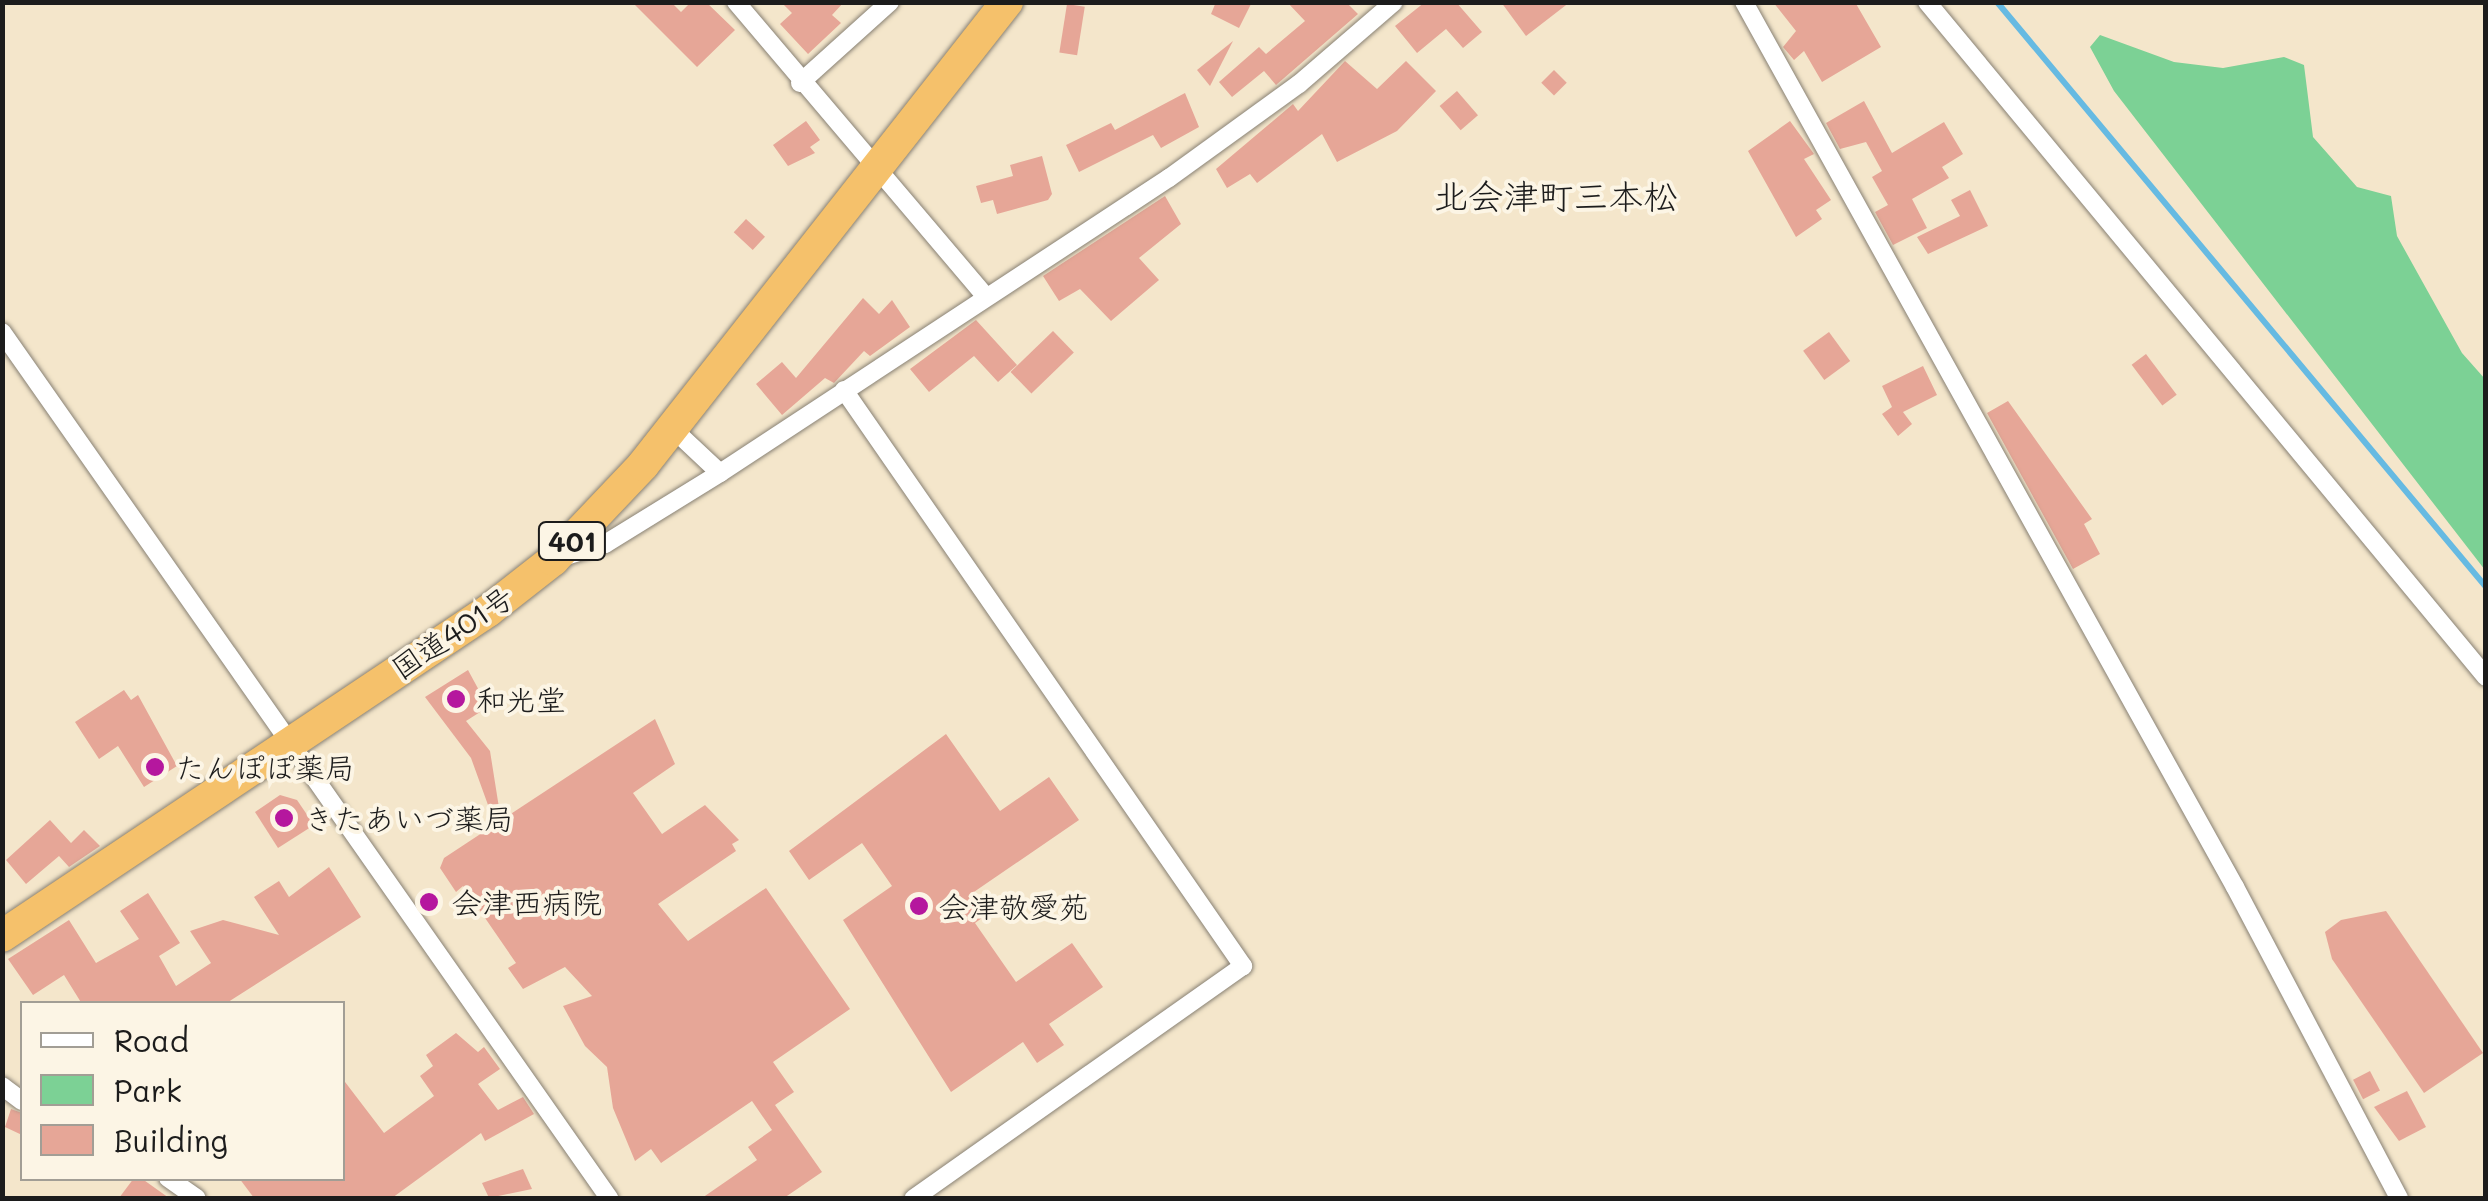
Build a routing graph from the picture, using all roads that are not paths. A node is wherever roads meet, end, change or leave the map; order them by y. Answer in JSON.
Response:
{"nodes":[{"id":1,"x":736,"y":2,"type":"edge"},
{"id":2,"x":890,"y":2,"type":"edge"},
{"id":3,"x":1007,"y":2,"type":"edge"},
{"id":4,"x":1394,"y":2,"type":"edge"},
{"id":5,"x":1744,"y":2,"type":"edge"},
{"id":6,"x":1927,"y":2,"type":"edge"},
{"id":7,"x":800,"y":84,"type":"junction"},
{"id":8,"x":875,"y":165,"type":"junction"},
{"id":9,"x":985,"y":296,"type":"junction"},
{"id":10,"x":2,"y":332,"type":"edge"},
{"id":11,"x":844,"y":390,"type":"junction"},
{"id":12,"x":672,"y":428,"type":"junction"},
{"id":13,"x":720,"y":473,"type":"junction"},
{"id":14,"x":553,"y":560,"type":"junction"},
{"id":15,"x":2486,"y":678,"type":"edge"},
{"id":16,"x":291,"y":739,"type":"junction"},
{"id":17,"x":2,"y":936,"type":"edge"},
{"id":18,"x":172,"y":1181,"type":"edge"},
{"id":19,"x":197,"y":1198,"type":"edge"},
{"id":20,"x":609,"y":1198,"type":"edge"},
{"id":21,"x":914,"y":1198,"type":"edge"},
{"id":22,"x":2400,"y":1198,"type":"edge"}],
"edges":[{"from":1,"to":7,"type":"street"},
{"from":2,"to":7,"type":"street"},
{"from":3,"to":8,"type":"highway","name":"国道401号","number":"401"},
{"from":4,"to":9,"type":"street"},
{"from":5,"to":22,"type":"street"},
{"from":6,"to":15,"type":"street"},
{"from":7,"to":8,"type":"street"},
{"from":8,"to":9,"type":"street"},
{"from":8,"to":12,"type":"highway","name":"国道401号","number":"401"},
{"from":9,"to":11,"type":"street"},
{"from":10,"to":16,"type":"street"},
{"from":11,"to":13,"type":"street"},
{"from":11,"to":21,"type":"street"},
{"from":12,"to":13,"type":"street"},
{"from":12,"to":14,"type":"highway","name":"国道401号","number":"401"},
{"from":13,"to":14,"type":"street"},
{"from":14,"to":16,"type":"highway","name":"国道401号","number":"401"},
{"from":16,"to":17,"type":"highway","name":"国道401号","number":"401"},
{"from":16,"to":20,"type":"street"},
{"from":18,"to":19,"type":"street"}]}
